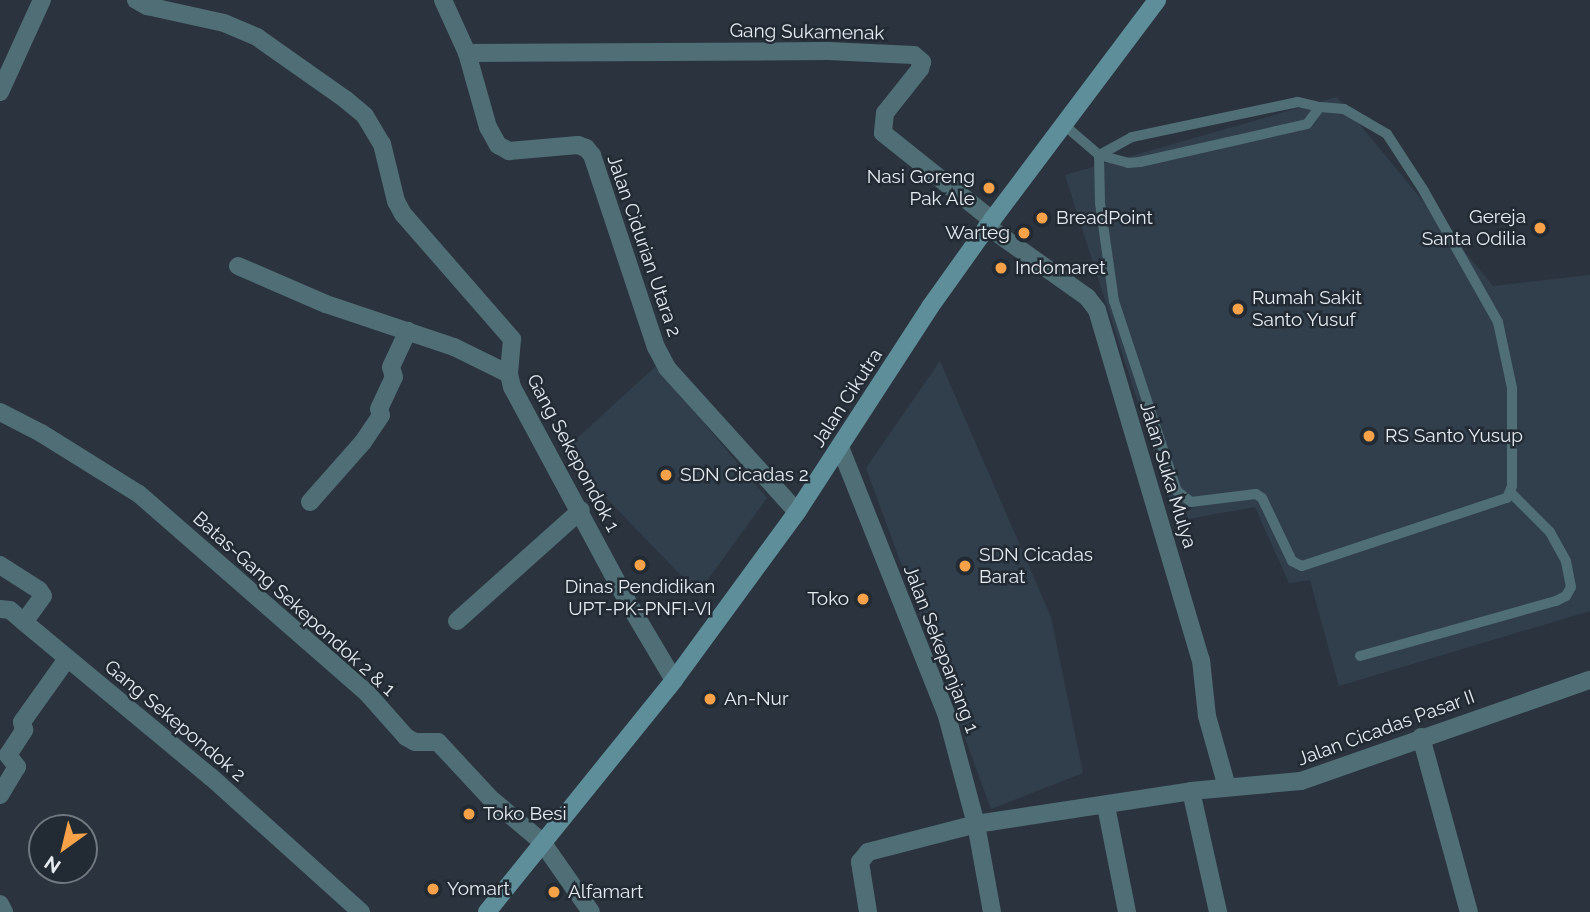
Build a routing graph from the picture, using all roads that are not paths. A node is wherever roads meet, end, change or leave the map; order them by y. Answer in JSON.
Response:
{"nodes":[{"id":1,"x":42,"y":0,"type":"edge"},
{"id":2,"x":136,"y":0,"type":"edge"},
{"id":3,"x":443,"y":0,"type":"edge"},
{"id":4,"x":1157,"y":0,"type":"edge"},
{"id":5,"x":467,"y":53,"type":"junction"},
{"id":6,"x":0,"y":92,"type":"edge"},
{"id":7,"x":1320,"y":107,"type":"junction"},
{"id":8,"x":1063,"y":124,"type":"junction"},
{"id":9,"x":1099,"y":155,"type":"junction"},
{"id":10,"x":990,"y":223,"type":"junction"},
{"id":11,"x":238,"y":266,"type":"dead end"},
{"id":12,"x":408,"y":331,"type":"junction"},
{"id":13,"x":509,"y":374,"type":"junction"},
{"id":14,"x":0,"y":412,"type":"edge"},
{"id":15,"x":840,"y":447,"type":"junction"},
{"id":16,"x":1511,"y":493,"type":"junction"},
{"id":17,"x":310,"y":502,"type":"dead end"},
{"id":18,"x":581,"y":510,"type":"junction"},
{"id":19,"x":797,"y":512,"type":"junction"},
{"id":20,"x":0,"y":565,"type":"edge"},
{"id":21,"x":0,"y":609,"type":"edge"},
{"id":22,"x":457,"y":621,"type":"dead end"},
{"id":23,"x":24,"y":622,"type":"junction"},
{"id":24,"x":1360,"y":656,"type":"dead end"},
{"id":25,"x":67,"y":659,"type":"junction"},
{"id":26,"x":674,"y":680,"type":"junction"},
{"id":27,"x":1590,"y":680,"type":"edge"},
{"id":28,"x":1422,"y":737,"type":"junction"},
{"id":29,"x":1227,"y":788,"type":"junction"},
{"id":30,"x":1191,"y":791,"type":"junction"},
{"id":31,"x":0,"y":795,"type":"edge"},
{"id":32,"x":1106,"y":806,"type":"junction"},
{"id":33,"x":976,"y":824,"type":"junction"},
{"id":34,"x":542,"y":842,"type":"junction"},
{"id":35,"x":0,"y":904,"type":"edge"},
{"id":36,"x":4,"y":912,"type":"edge"},
{"id":37,"x":361,"y":912,"type":"edge"},
{"id":38,"x":487,"y":912,"type":"edge"},
{"id":39,"x":591,"y":912,"type":"edge"},
{"id":40,"x":868,"y":912,"type":"edge"},
{"id":41,"x":992,"y":912,"type":"edge"},
{"id":42,"x":1127,"y":912,"type":"edge"},
{"id":43,"x":1218,"y":912,"type":"edge"},
{"id":44,"x":1469,"y":912,"type":"edge"}],
"edges":[{"from":1,"to":6,"type":"street"},
{"from":2,"to":13,"type":"street","name":"Gang Sekepondok 1"},
{"from":3,"to":5,"type":"street","name":"Jalan Cidurian Utara 2"},
{"from":4,"to":8,"type":"main road","name":"Jalan Cikutra"},
{"from":5,"to":10,"type":"street","name":"Gang Sukamenak"},
{"from":5,"to":19,"type":"street","name":"Jalan Cidurian Utara 2"},
{"from":7,"to":9,"type":"lane"},
{"from":7,"to":9,"type":"lane"},
{"from":7,"to":16,"type":"lane"},
{"from":8,"to":9,"type":"lane"},
{"from":8,"to":10,"type":"main road","name":"Jalan Cikutra"},
{"from":9,"to":16,"type":"lane"},
{"from":10,"to":15,"type":"main road","name":"Jalan Cikutra"},
{"from":10,"to":29,"type":"street","name":"Jalan Suka Mulya"},
{"from":11,"to":12,"type":"street"},
{"from":12,"to":13,"type":"street"},
{"from":12,"to":17,"type":"street"},
{"from":13,"to":18,"type":"street","name":"Gang Sekepondok 1"},
{"from":14,"to":34,"type":"street","name":"Batas-Gang Sekepondok 2 & 1"},
{"from":15,"to":19,"type":"main road","name":"Jalan Cikutra"},
{"from":15,"to":33,"type":"street","name":"Jalan Sekepanjang 1"},
{"from":16,"to":24,"type":"lane"},
{"from":18,"to":22,"type":"street"},
{"from":18,"to":26,"type":"street","name":"Gang Sekepondok 1"},
{"from":19,"to":26,"type":"main road","name":"Jalan Cikutra"},
{"from":20,"to":23,"type":"street"},
{"from":21,"to":23,"type":"street","name":"Gang Sekepondok 2"},
{"from":23,"to":25,"type":"street","name":"Gang Sekepondok 2"},
{"from":25,"to":31,"type":"street"},
{"from":25,"to":37,"type":"street","name":"Gang Sekepondok 2"},
{"from":26,"to":34,"type":"main road","name":"Jalan Cikutra"},
{"from":27,"to":28,"type":"street","name":"Jalan Cicadas Pasar II"},
{"from":28,"to":29,"type":"street","name":"Jalan Cicadas Pasar II"},
{"from":28,"to":44,"type":"street"},
{"from":29,"to":30,"type":"street","name":"Jalan Cicadas Pasar II"},
{"from":30,"to":32,"type":"street","name":"Jalan Cicadas Pasar II"},
{"from":30,"to":43,"type":"street"},
{"from":32,"to":33,"type":"street","name":"Jalan Cicadas Pasar II"},
{"from":32,"to":42,"type":"street"},
{"from":33,"to":40,"type":"street","name":"Jalan Cicadas Pasar II"},
{"from":33,"to":41,"type":"street","name":"Jalan Sekepanjang 1"},
{"from":34,"to":38,"type":"main road","name":"Jalan Cikutra"},
{"from":34,"to":39,"type":"street","name":"Batas-Gang Sekepondok 2 & 1"},
{"from":35,"to":36,"type":"street"}]}
